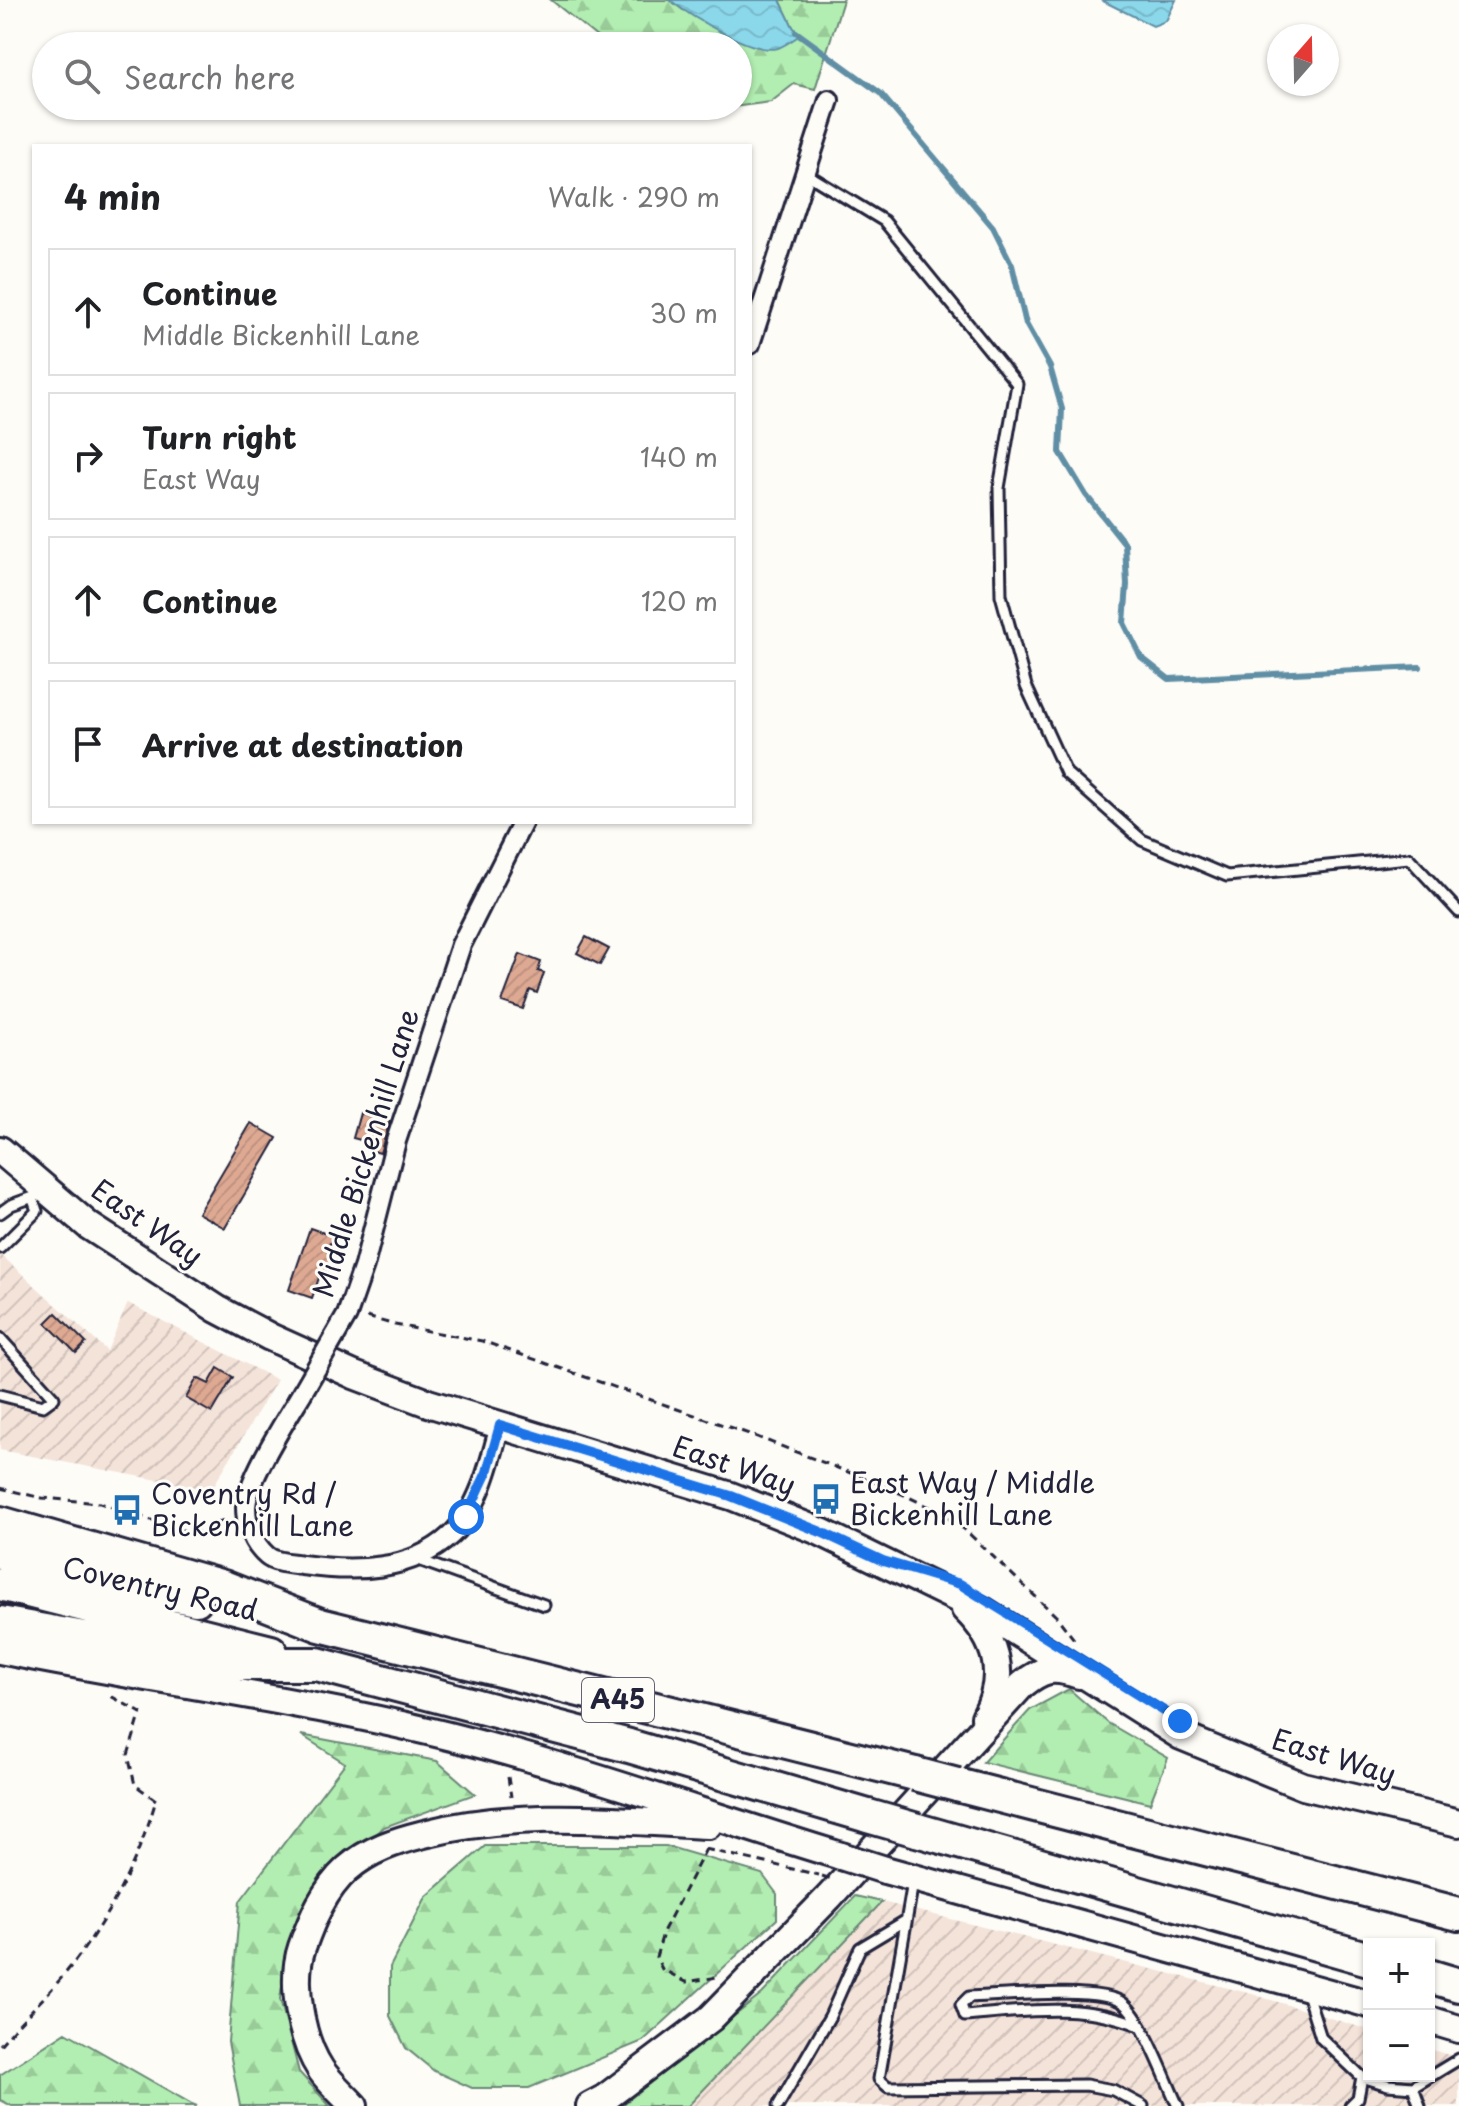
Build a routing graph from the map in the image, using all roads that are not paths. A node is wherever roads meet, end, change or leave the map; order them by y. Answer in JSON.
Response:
{"nodes":[{"id":1,"x":829,"y":100,"type":"dead end"},
{"id":2,"x":805,"y":173,"type":"junction"},
{"id":3,"x":752,"y":338,"type":"edge"},
{"id":4,"x":522,"y":824,"type":"edge"},
{"id":5,"x":1459,"y":912,"type":"edge"},
{"id":6,"x":0,"y":1150,"type":"edge"},
{"id":7,"x":39,"y":1193,"type":"junction"},
{"id":8,"x":0,"y":1213,"type":"edge"},
{"id":9,"x":0,"y":1248,"type":"edge"},
{"id":10,"x":0,"y":1338,"type":"edge"},
{"id":11,"x":0,"y":1395,"type":"edge"},
{"id":12,"x":500,"y":1425,"type":"junction"},
{"id":13,"x":0,"y":1523,"type":"edge"},
{"id":14,"x":0,"y":1552,"type":"edge"},
{"id":15,"x":415,"y":1559,"type":"junction"},
{"id":16,"x":0,"y":1584,"type":"edge"},
{"id":17,"x":955,"y":1599,"type":"junction"},
{"id":18,"x":544,"y":1605,"type":"dead end"},
{"id":19,"x":0,"y":1623,"type":"edge"},
{"id":20,"x":320,"y":1625,"type":"junction"},
{"id":21,"x":0,"y":1650,"type":"edge"},
{"id":22,"x":317,"y":1664,"type":"junction"},
{"id":23,"x":1090,"y":1678,"type":"junction"},
{"id":24,"x":978,"y":1731,"type":"junction"},
{"id":25,"x":1459,"y":1823,"type":"edge"},
{"id":26,"x":744,"y":1827,"type":"junction"},
{"id":27,"x":914,"y":1879,"type":"junction"},
{"id":28,"x":1459,"y":1914,"type":"edge"},
{"id":29,"x":905,"y":1921,"type":"junction"},
{"id":30,"x":1363,"y":1957,"type":"edge"},
{"id":31,"x":1435,"y":1978,"type":"edge"},
{"id":32,"x":1459,"y":1985,"type":"edge"},
{"id":33,"x":1305,"y":1987,"type":"junction"},
{"id":34,"x":1363,"y":2002,"type":"edge"},
{"id":35,"x":1435,"y":2022,"type":"edge"},
{"id":36,"x":1140,"y":2026,"type":"junction"},
{"id":37,"x":1459,"y":2029,"type":"edge"},
{"id":38,"x":1459,"y":2059,"type":"edge"},
{"id":39,"x":1362,"y":2077,"type":"junction"},
{"id":40,"x":1413,"y":2087,"type":"junction"},
{"id":41,"x":354,"y":2106,"type":"edge"},
{"id":42,"x":590,"y":2106,"type":"edge"},
{"id":43,"x":778,"y":2106,"type":"edge"},
{"id":44,"x":1143,"y":2106,"type":"edge"},
{"id":45,"x":1178,"y":2106,"type":"edge"},
{"id":46,"x":1350,"y":2106,"type":"edge"},
{"id":47,"x":1420,"y":2106,"type":"edge"}],
"edges":[{"from":1,"to":2,"type":"street"},
{"from":2,"to":3,"type":"street"},
{"from":2,"to":5,"type":"lane"},
{"from":4,"to":15,"type":"street","name":"Middle Bickenhill Lane","bridge":true},
{"from":6,"to":7,"type":"street","name":"East Way"},
{"from":7,"to":8,"type":"lane"},
{"from":7,"to":9,"type":"lane"},
{"from":7,"to":12,"type":"street","name":"East Way"},
{"from":10,"to":11,"type":"lane"},
{"from":12,"to":15,"type":"street"},
{"from":12,"to":17,"type":"street","name":"East Way"},
{"from":13,"to":20,"type":"highway"},
{"from":14,"to":20,"type":"highway","name":"Coventry Road","number":"A45"},
{"from":15,"to":18,"type":"lane"},
{"from":16,"to":22,"type":"highway","name":"Coventry Road","number":"A45"},
{"from":17,"to":23,"type":"street","name":"East Way"},
{"from":17,"to":24,"type":"street"},
{"from":19,"to":22,"type":"highway"},
{"from":20,"to":28,"type":"highway","number":"A45","bridge":true},
{"from":21,"to":26,"type":"street"},
{"from":22,"to":30,"type":"highway","number":"A45","bridge":true},
{"from":23,"to":24,"type":"street"},
{"from":23,"to":25,"type":"street","name":"East Way"},
{"from":24,"to":42,"type":"street"},
{"from":26,"to":27,"type":"street","bridge":true},
{"from":26,"to":41,"type":"street"},
{"from":27,"to":29,"type":"lane"},
{"from":27,"to":33,"type":"street"},
{"from":29,"to":43,"type":"lane"},
{"from":29,"to":44,"type":"lane"},
{"from":31,"to":32,"type":"highway"},
{"from":33,"to":34,"type":"street"},
{"from":33,"to":39,"type":"lane"},
{"from":35,"to":37,"type":"street"},
{"from":36,"to":36,"type":"lane"},
{"from":36,"to":45,"type":"lane"},
{"from":38,"to":40,"type":"lane"},
{"from":39,"to":40,"type":"lane"},
{"from":39,"to":46,"type":"lane"},
{"from":40,"to":47,"type":"lane"}]}
